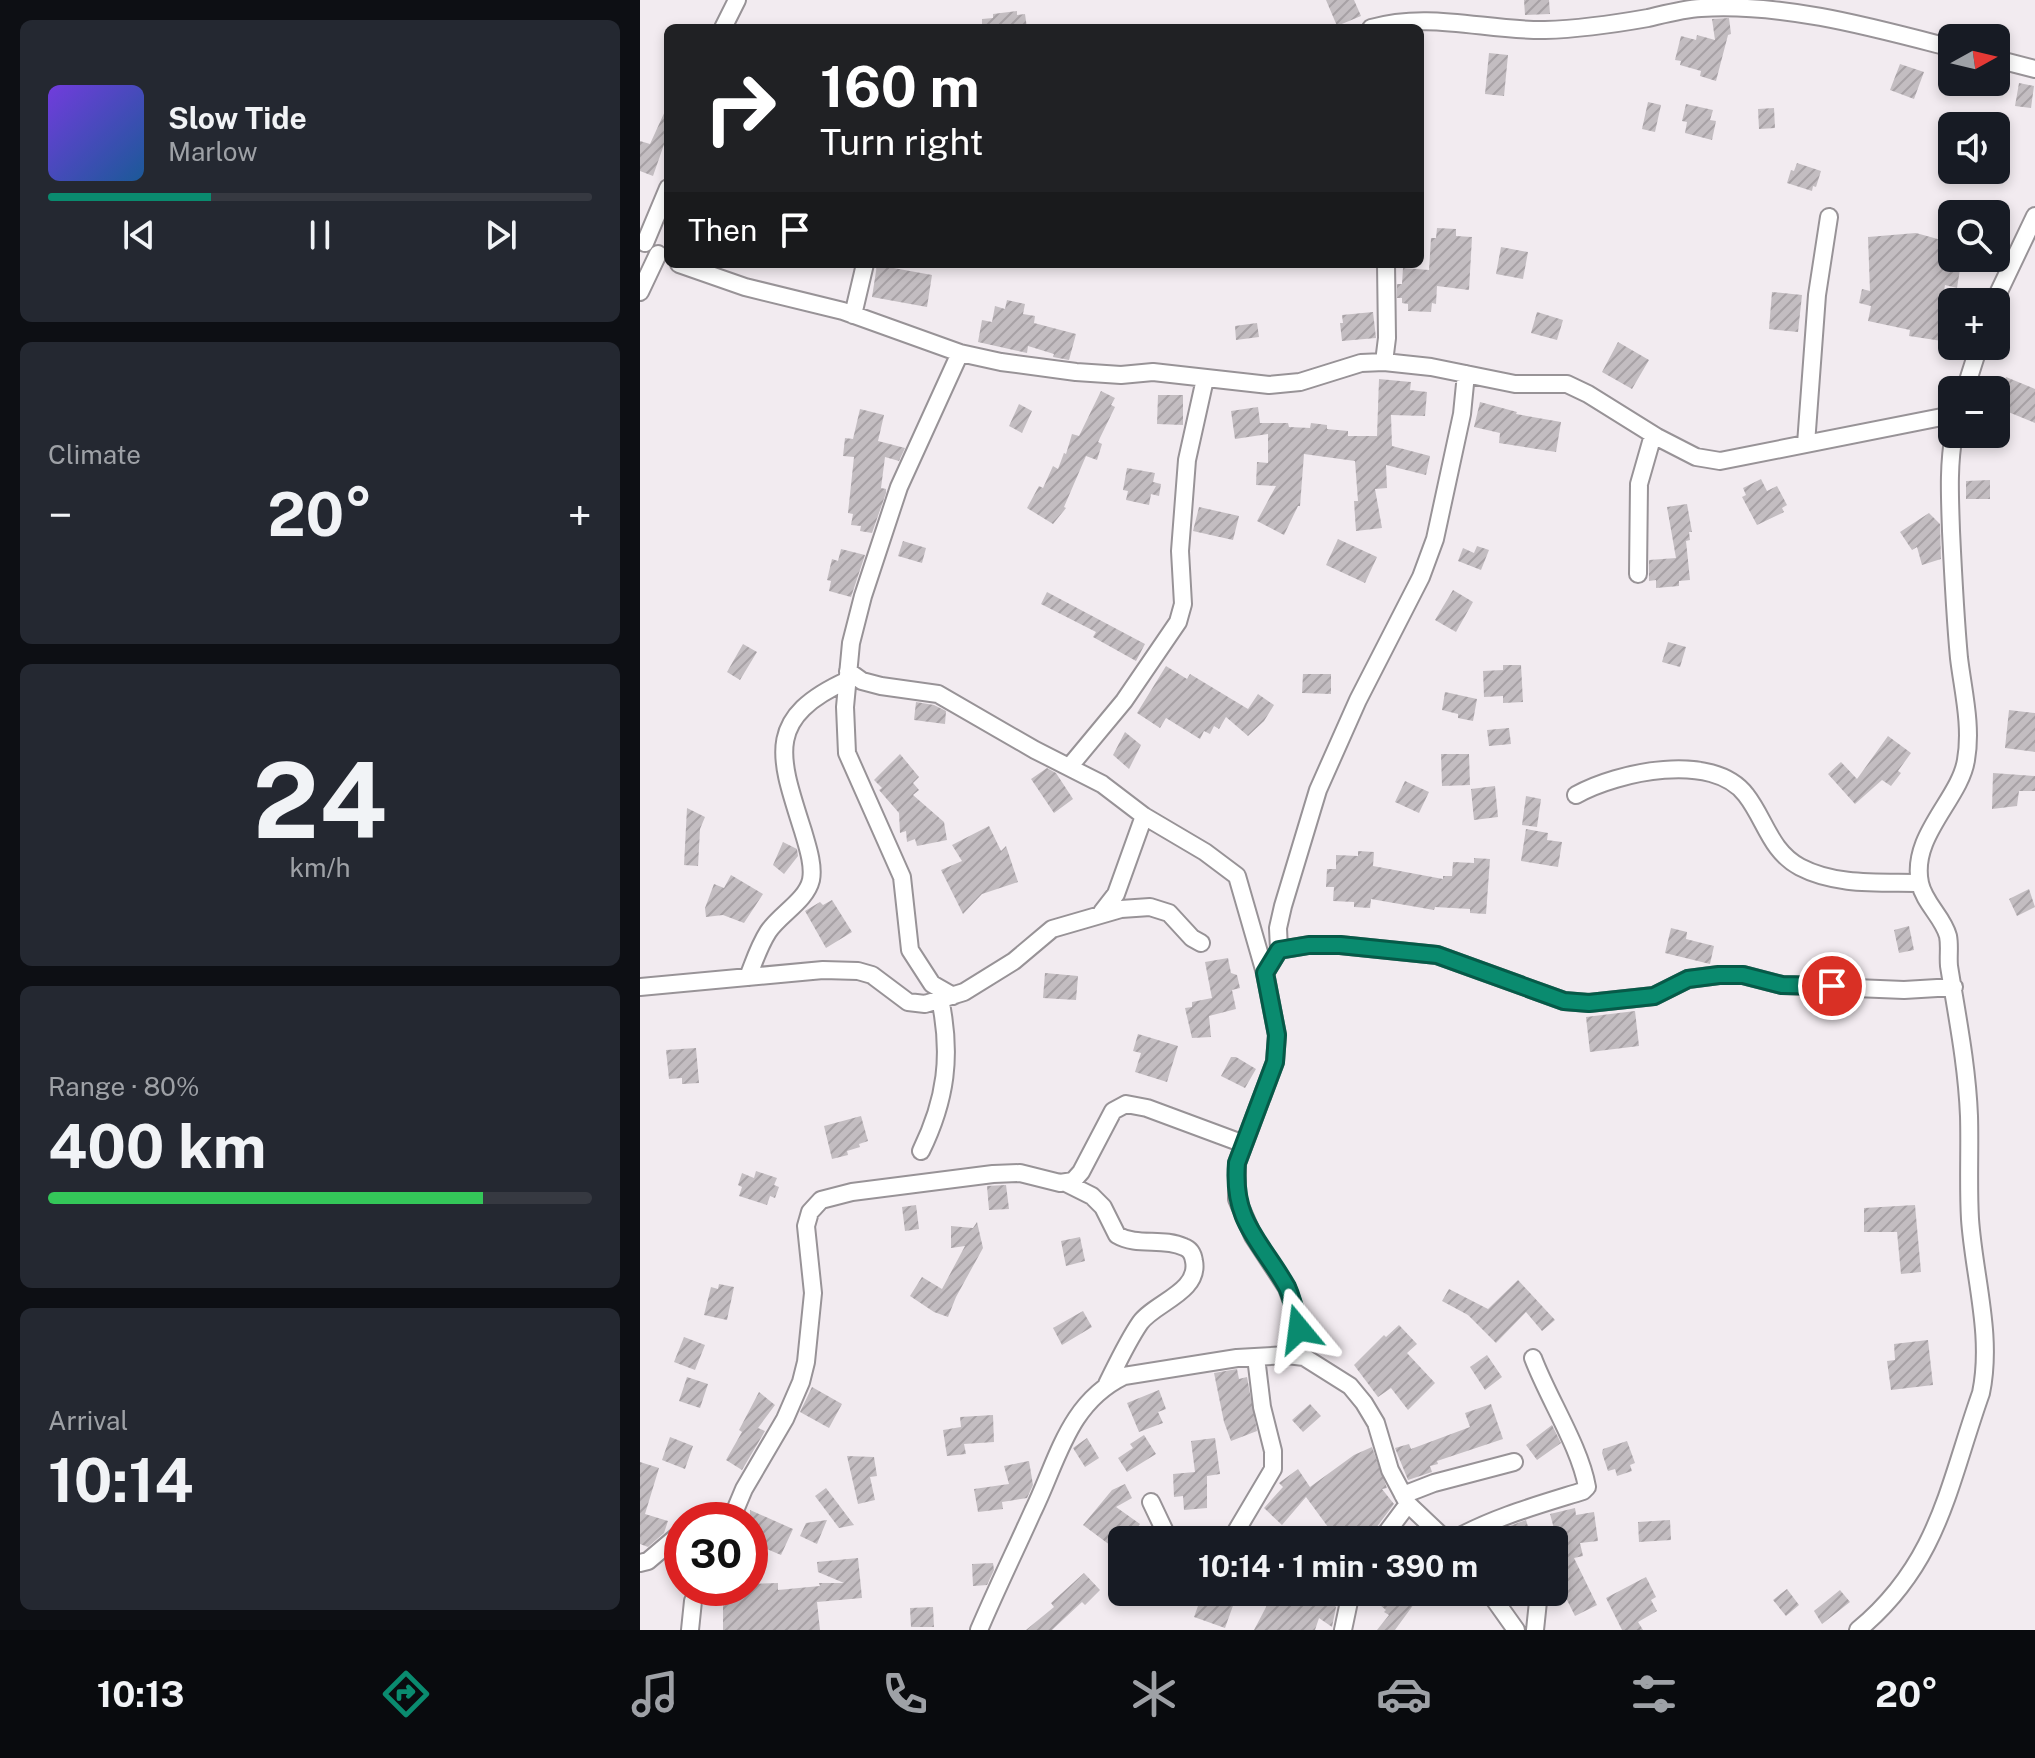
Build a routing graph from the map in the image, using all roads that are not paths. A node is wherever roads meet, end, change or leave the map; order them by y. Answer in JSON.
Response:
{"nodes":[{"id":1,"x":737,"y":0,"type":"edge"},
{"id":2,"x":1700,"y":4,"type":"edge"},
{"id":3,"x":725,"y":24,"type":"edge"},
{"id":4,"x":1394,"y":24,"type":"edge"},
{"id":5,"x":1938,"y":45,"type":"edge"},
{"id":6,"x":2010,"y":63,"type":"edge"},
{"id":7,"x":2035,"y":69,"type":"edge"},
{"id":8,"x":664,"y":204,"type":"edge"},
{"id":9,"x":2035,"y":216,"type":"edge"},
{"id":10,"x":1829,"y":217,"type":"dead end"},
{"id":11,"x":653,"y":249,"type":"edge"},
{"id":12,"x":690,"y":268,"type":"edge"},
{"id":13,"x":864,"y":268,"type":"edge"},
{"id":14,"x":1386,"y":268,"type":"edge"},
{"id":15,"x":2001,"y":288,"type":"edge"},
{"id":16,"x":640,"y":292,"type":"edge"},
{"id":17,"x":853,"y":315,"type":"junction"},
{"id":18,"x":960,"y":353,"type":"junction"},
{"id":19,"x":1384,"y":362,"type":"junction"},
{"id":20,"x":1466,"y":374,"type":"junction"},
{"id":21,"x":1205,"y":379,"type":"junction"},
{"id":22,"x":1938,"y":418,"type":"edge"},
{"id":23,"x":1653,"y":435,"type":"junction"},
{"id":24,"x":1806,"y":444,"type":"junction"},
{"id":25,"x":1953,"y":448,"type":"edge"},
{"id":26,"x":1638,"y":574,"type":"dead end"},
{"id":27,"x":848,"y":676,"type":"junction"},
{"id":28,"x":1070,"y":766,"type":"junction"},
{"id":29,"x":1576,"y":795,"type":"dead end"},
{"id":30,"x":1144,"y":816,"type":"junction"},
{"id":31,"x":1920,"y":883,"type":"junction"},
{"id":32,"x":1102,"y":912,"type":"junction"},
{"id":33,"x":1201,"y":943,"type":"dead end"},
{"id":34,"x":1279,"y":950,"type":"junction"},
{"id":35,"x":1265,"y":973,"type":"junction"},
{"id":36,"x":748,"y":977,"type":"junction"},
{"id":37,"x":640,"y":987,"type":"edge"},
{"id":38,"x":1954,"y":987,"type":"junction"},
{"id":39,"x":946,"y":998,"type":"junction"},
{"id":40,"x":1244,"y":1144,"type":"junction"},
{"id":41,"x":921,"y":1151,"type":"dead end"},
{"id":42,"x":1066,"y":1183,"type":"junction"},
{"id":43,"x":1287,"y":1355,"type":"junction"},
{"id":44,"x":1256,"y":1357,"type":"junction"},
{"id":45,"x":1533,"y":1358,"type":"dead end"},
{"id":46,"x":1107,"y":1384,"type":"junction"},
{"id":47,"x":1514,"y":1462,"type":"dead end"},
{"id":48,"x":1406,"y":1500,"type":"junction"},
{"id":49,"x":739,"y":1502,"type":"edge"},
{"id":50,"x":1151,"y":1502,"type":"dead end"},
{"id":51,"x":1162,"y":1526,"type":"edge"},
{"id":52,"x":1239,"y":1526,"type":"edge"},
{"id":53,"x":1390,"y":1526,"type":"edge"},
{"id":54,"x":1432,"y":1526,"type":"edge"},
{"id":55,"x":1479,"y":1526,"type":"edge"},
{"id":56,"x":664,"y":1547,"type":"edge"},
{"id":57,"x":640,"y":1563,"type":"edge"},
{"id":58,"x":692,"y":1606,"type":"edge"},
{"id":59,"x":1348,"y":1606,"type":"edge"},
{"id":60,"x":1499,"y":1606,"type":"edge"},
{"id":61,"x":1538,"y":1606,"type":"edge"},
{"id":62,"x":690,"y":1630,"type":"edge"},
{"id":63,"x":979,"y":1630,"type":"edge"},
{"id":64,"x":1343,"y":1630,"type":"edge"},
{"id":65,"x":1516,"y":1630,"type":"edge"},
{"id":66,"x":1535,"y":1630,"type":"edge"},
{"id":67,"x":1858,"y":1630,"type":"edge"}],
"edges":[{"from":1,"to":3,"type":"street"},
{"from":2,"to":4,"type":"street"},
{"from":2,"to":5,"type":"street"},
{"from":6,"to":7,"type":"street"},
{"from":8,"to":11,"type":"street"},
{"from":9,"to":15,"type":"street"},
{"from":10,"to":24,"type":"street"},
{"from":11,"to":16,"type":"street"},
{"from":12,"to":17,"type":"street"},
{"from":13,"to":17,"type":"street"},
{"from":14,"to":19,"type":"street"},
{"from":17,"to":18,"type":"street"},
{"from":18,"to":21,"type":"street"},
{"from":18,"to":27,"type":"street"},
{"from":19,"to":20,"type":"street"},
{"from":19,"to":21,"type":"street"},
{"from":20,"to":23,"type":"street"},
{"from":20,"to":34,"type":"street"},
{"from":21,"to":28,"type":"street"},
{"from":22,"to":24,"type":"street"},
{"from":23,"to":24,"type":"street"},
{"from":23,"to":26,"type":"street"},
{"from":25,"to":31,"type":"street"},
{"from":27,"to":28,"type":"street"},
{"from":27,"to":36,"type":"street"},
{"from":27,"to":39,"type":"street"},
{"from":28,"to":30,"type":"street"},
{"from":29,"to":31,"type":"street"},
{"from":30,"to":32,"type":"street"},
{"from":30,"to":35,"type":"street"},
{"from":31,"to":38,"type":"street"},
{"from":32,"to":33,"type":"street"},
{"from":32,"to":39,"type":"street"},
{"from":34,"to":35,"type":"street"},
{"from":34,"to":38,"type":"street"},
{"from":35,"to":40,"type":"street"},
{"from":36,"to":37,"type":"street"},
{"from":36,"to":39,"type":"street"},
{"from":38,"to":67,"type":"street"},
{"from":39,"to":41,"type":"street"},
{"from":40,"to":42,"type":"street"},
{"from":40,"to":43,"type":"street"},
{"from":42,"to":46,"type":"street"},
{"from":42,"to":49,"type":"street"},
{"from":43,"to":44,"type":"street"},
{"from":43,"to":48,"type":"street"},
{"from":44,"to":46,"type":"street"},
{"from":44,"to":52,"type":"street"},
{"from":45,"to":55,"type":"street"},
{"from":46,"to":63,"type":"street"},
{"from":47,"to":48,"type":"street"},
{"from":48,"to":53,"type":"street"},
{"from":48,"to":54,"type":"street"},
{"from":50,"to":51,"type":"street"},
{"from":56,"to":57,"type":"street"},
{"from":58,"to":62,"type":"street"},
{"from":59,"to":64,"type":"street"},
{"from":60,"to":65,"type":"street"},
{"from":61,"to":66,"type":"street"}]}
